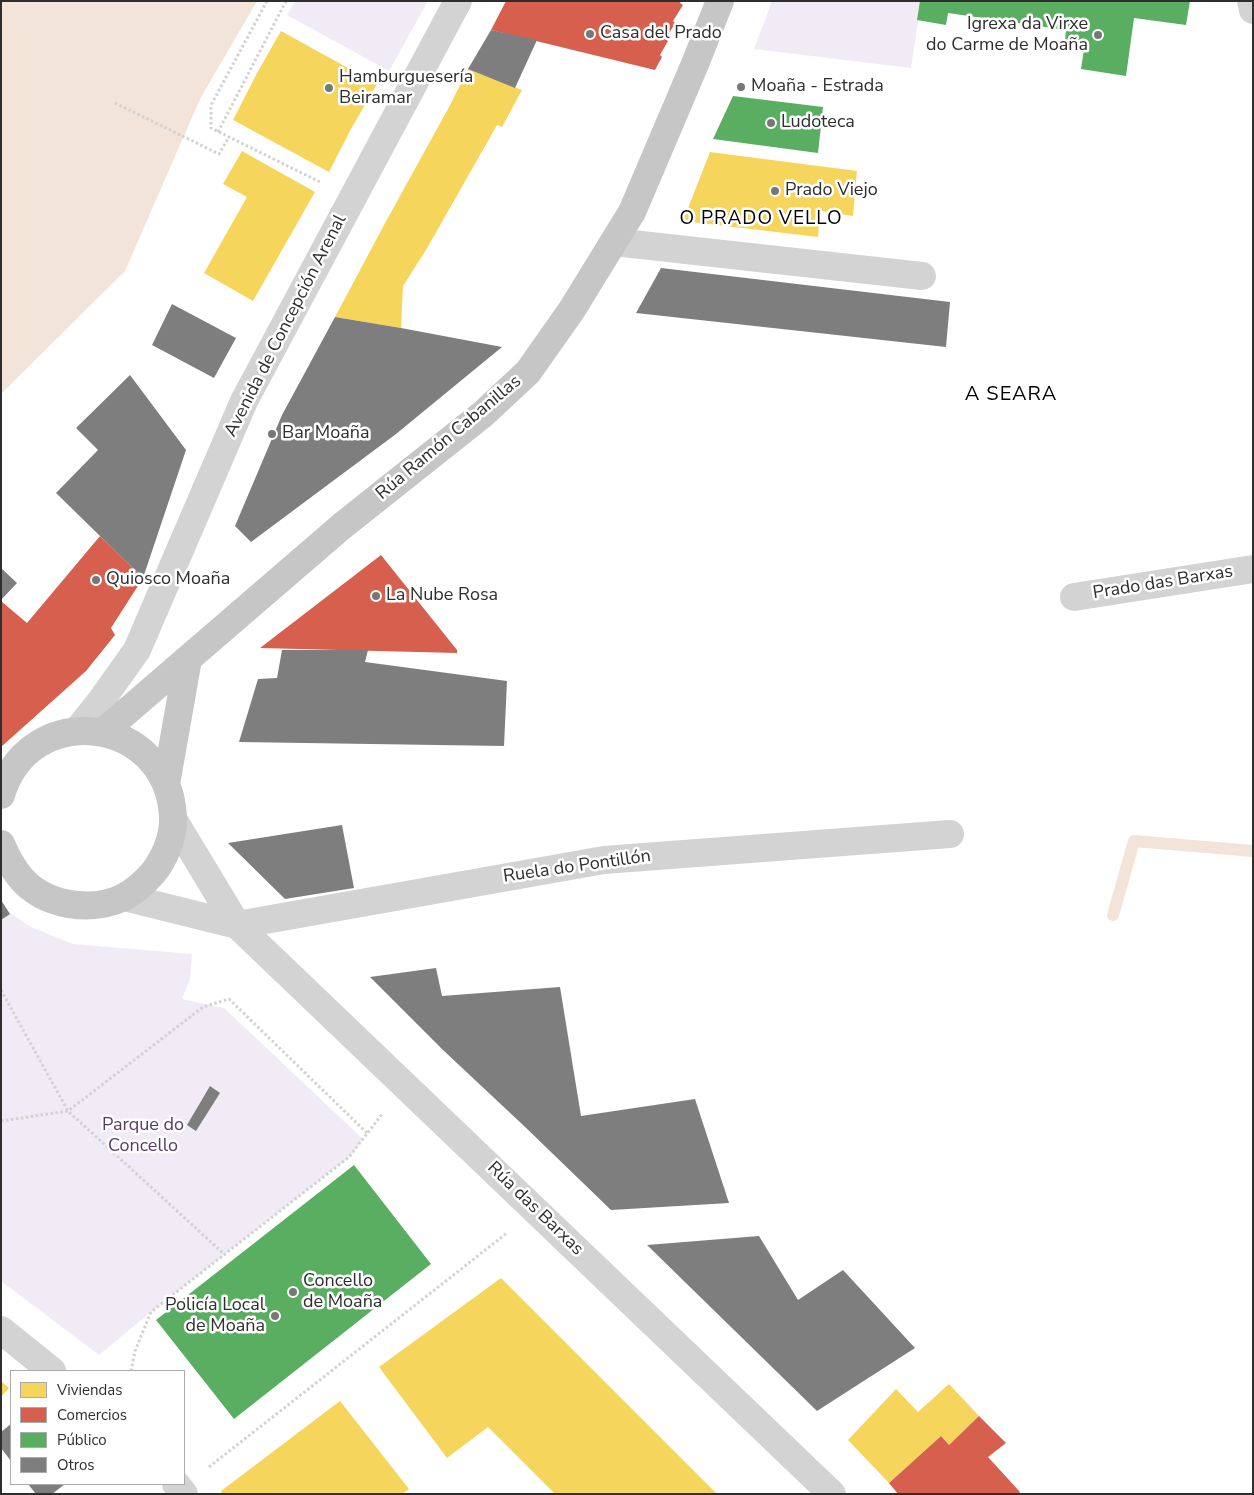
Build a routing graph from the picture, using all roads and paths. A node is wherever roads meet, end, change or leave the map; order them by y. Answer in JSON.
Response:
{"nodes":[{"id":1,"x":267,"y":1,"type":"edge"},
{"id":2,"x":286,"y":1,"type":"edge"},
{"id":3,"x":458,"y":1,"type":"edge"},
{"id":4,"x":720,"y":1,"type":"edge"},
{"id":5,"x":1250,"y":1,"type":"edge"},
{"id":6,"x":1253,"y":10,"type":"edge"},
{"id":7,"x":115,"y":103,"type":"dead end"},
{"id":8,"x":218,"y":132,"type":"junction"},
{"id":9,"x":229,"y":137,"type":"junction"},
{"id":10,"x":352,"y":198,"type":"junction"},
{"id":11,"x":614,"y":242,"type":"junction"},
{"id":12,"x":922,"y":276,"type":"dead end"},
{"id":13,"x":1253,"y":569,"type":"edge"},
{"id":14,"x":1074,"y":597,"type":"dead end"},
{"id":15,"x":188,"y":659,"type":"junction"},
{"id":16,"x":90,"y":732,"type":"junction"},
{"id":17,"x":166,"y":784,"type":"junction"},
{"id":18,"x":1,"y":795,"type":"edge"},
{"id":19,"x":173,"y":819,"type":"junction"},
{"id":20,"x":950,"y":834,"type":"dead end"},
{"id":21,"x":3,"y":854,"type":"edge"},
{"id":22,"x":124,"y":897,"type":"junction"},
{"id":23,"x":237,"y":924,"type":"junction"},
{"id":24,"x":1,"y":990,"type":"edge"},
{"id":25,"x":405,"y":1085,"type":"junction"},
{"id":26,"x":68,"y":1111,"type":"junction"},
{"id":27,"x":1,"y":1121,"type":"edge"},
{"id":28,"x":367,"y":1133,"type":"junction"},
{"id":29,"x":537,"y":1210,"type":"junction"},
{"id":30,"x":224,"y":1254,"type":"junction"},
{"id":31,"x":1,"y":1330,"type":"edge"},
{"id":32,"x":51,"y":1370,"type":"edge"},
{"id":33,"x":130,"y":1370,"type":"edge"},
{"id":34,"x":180,"y":1489,"type":"edge"},
{"id":35,"x":832,"y":1494,"type":"edge"}],
"edges":[{"from":1,"to":8,"type":"path"},
{"from":2,"to":8,"type":"path"},
{"from":3,"to":10,"type":"street","name":"Avenida de Concepción Arenal"},
{"from":4,"to":11,"type":"main road","name":"Rúa Ramón Cabanillas"},
{"from":5,"to":6,"type":"street"},
{"from":7,"to":9,"type":"path"},
{"from":8,"to":9,"type":"path"},
{"from":9,"to":10,"type":"path"},
{"from":10,"to":16,"type":"street","name":"Avenida de Concepción Arenal"},
{"from":11,"to":12,"type":"street"},
{"from":11,"to":15,"type":"main road","name":"Rúa Ramón Cabanillas"},
{"from":13,"to":14,"type":"street","name":"Prado das Barxas"},
{"from":15,"to":16,"type":"main road","name":"Rúa Ramón Cabanillas"},
{"from":15,"to":17,"type":"main road"},
{"from":16,"to":17,"type":"main road"},
{"from":16,"to":18,"type":"main road"},
{"from":17,"to":19,"type":"main road"},
{"from":19,"to":22,"type":"main road"},
{"from":19,"to":23,"type":"street","name":"Rúa das Barxas"},
{"from":20,"to":23,"type":"street","name":"Ruela do Pontillón"},
{"from":21,"to":22,"type":"main road"},
{"from":22,"to":23,"type":"street"},
{"from":23,"to":25,"type":"street","name":"Rúa das Barxas"},
{"from":24,"to":26,"type":"path"},
{"from":25,"to":28,"type":"path"},
{"from":25,"to":29,"type":"street","name":"Rúa das Barxas"},
{"from":26,"to":27,"type":"path"},
{"from":26,"to":28,"type":"path"},
{"from":26,"to":30,"type":"path"},
{"from":28,"to":30,"type":"path"},
{"from":29,"to":34,"type":"path"},
{"from":29,"to":35,"type":"street","name":"Rúa das Barxas"},
{"from":30,"to":33,"type":"path"},
{"from":31,"to":32,"type":"street"}]}
